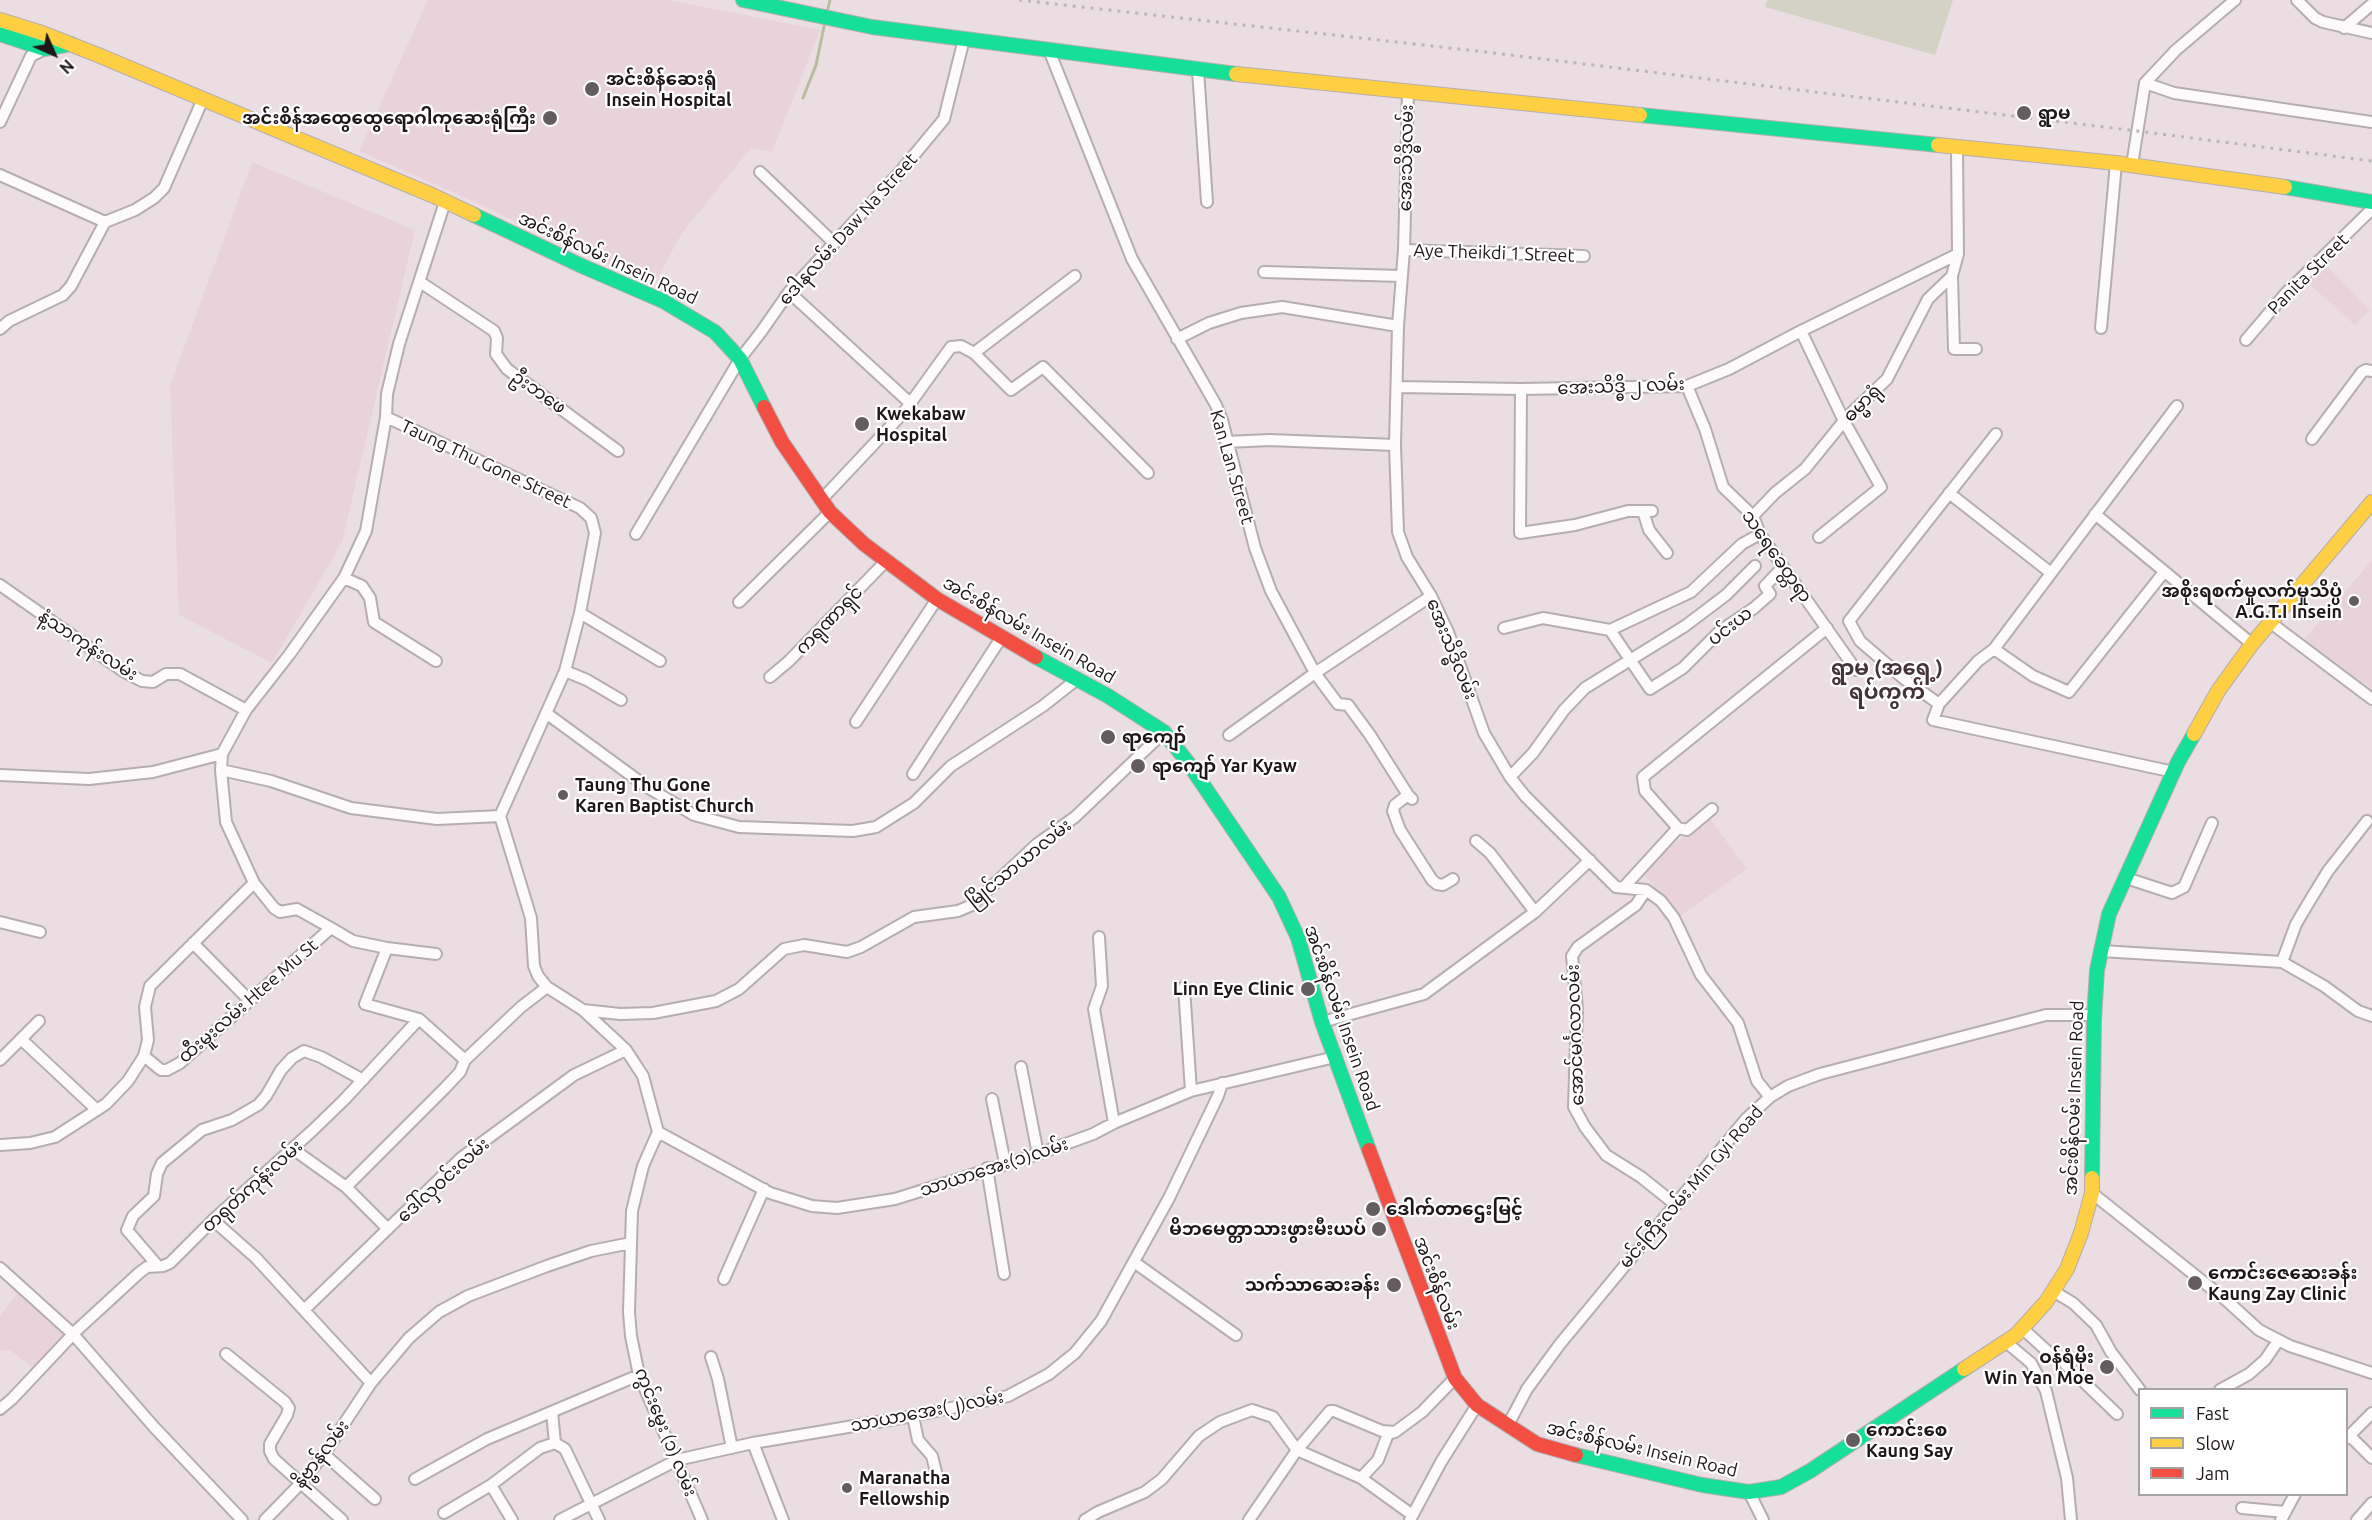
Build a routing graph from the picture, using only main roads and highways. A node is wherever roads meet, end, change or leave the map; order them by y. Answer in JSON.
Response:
{"nodes":[{"id":1,"x":743,"y":0,"type":"edge"},
{"id":2,"x":0,"y":20,"type":"edge"},
{"id":3,"x":0,"y":33,"type":"edge"},
{"id":4,"x":70,"y":44,"type":"junction"},
{"id":5,"x":2372,"y":202,"type":"edge"},
{"id":6,"x":2372,"y":502,"type":"edge"},
{"id":7,"x":1362,"y":1134,"type":"joint"},
{"id":8,"x":1508,"y":1425,"type":"joint"}],
"edges":[{"from":1,"to":5,"type":"main road"},
{"from":2,"to":4,"type":"main road"},
{"from":3,"to":4,"type":"main road"},
{"from":4,"to":7,"type":"main road","name":"အင်းစိန်လမ်း Insein Road"},
{"from":6,"to":8,"type":"main road","name":"အင်းစိန်လမ်း Insein Road"},
{"from":7,"to":8,"type":"main road","name":"အင်းစိန်လမ်း"}]}
